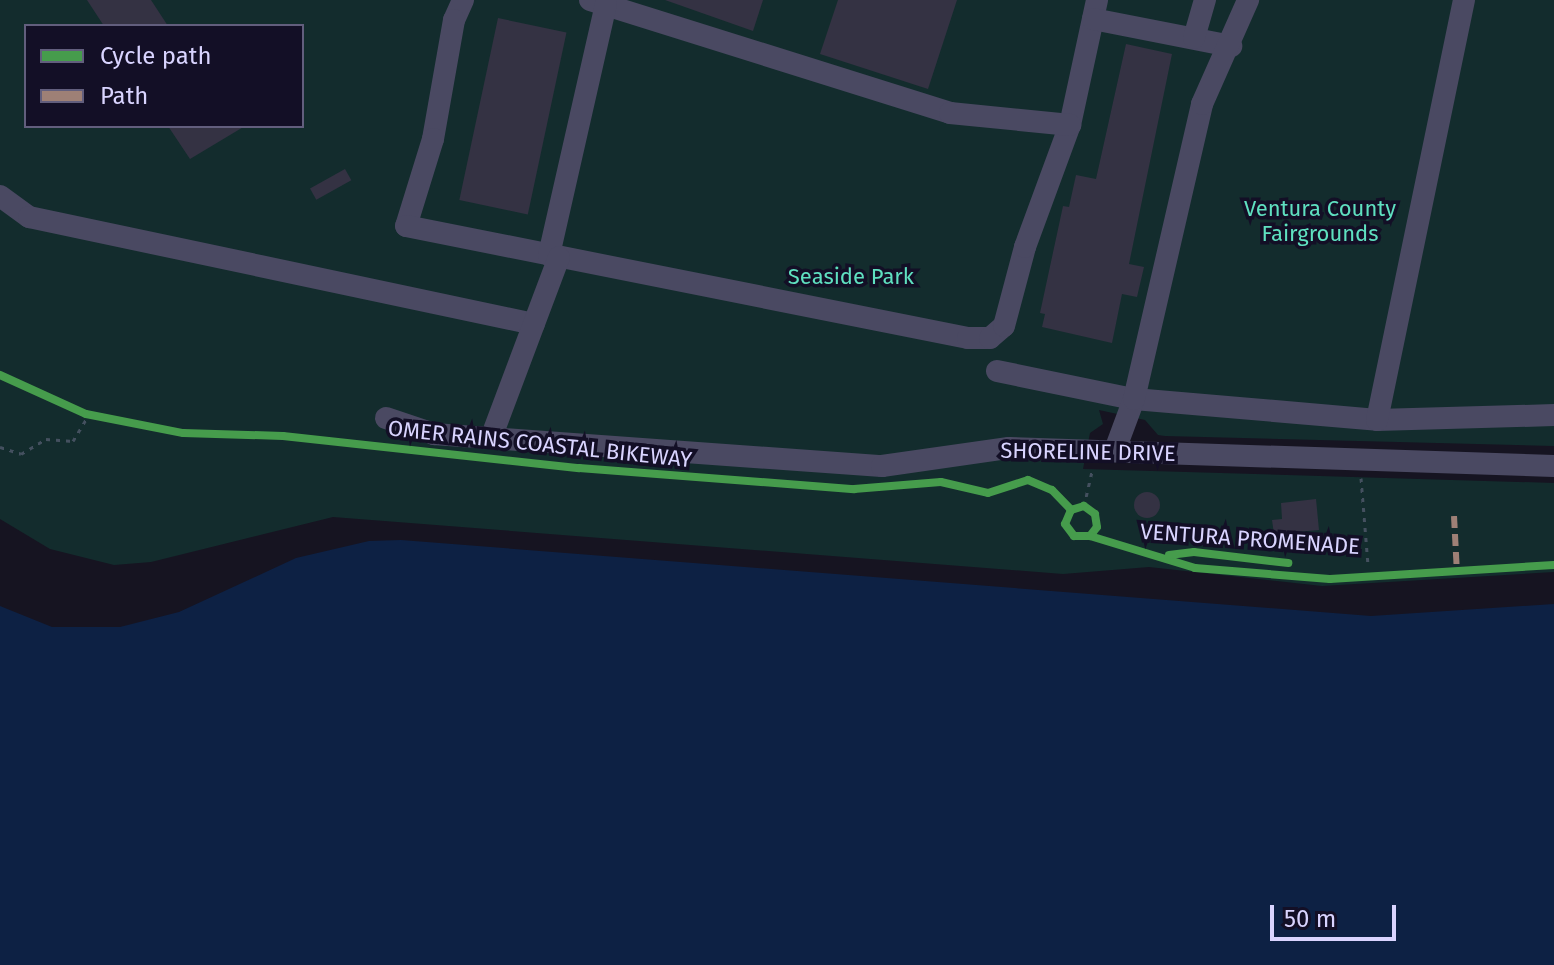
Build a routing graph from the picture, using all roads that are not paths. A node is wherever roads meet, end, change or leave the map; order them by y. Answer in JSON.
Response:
{"nodes":[{"id":1,"x":463,"y":0,"type":"edge"},
{"id":2,"x":1205,"y":0,"type":"edge"},
{"id":3,"x":1248,"y":0,"type":"edge"},
{"id":4,"x":1464,"y":0,"type":"edge"},
{"id":5,"x":598,"y":2,"type":"edge"},
{"id":6,"x":1095,"y":10,"type":"edge"},
{"id":7,"x":1194,"y":38,"type":"junction"},
{"id":8,"x":1231,"y":46,"type":"junction"},
{"id":9,"x":1070,"y":125,"type":"junction"},
{"id":10,"x":0,"y":196,"type":"edge"},
{"id":11,"x":554,"y":256,"type":"junction"},
{"id":12,"x":534,"y":324,"type":"junction"},
{"id":13,"x":997,"y":371,"type":"dead end"},
{"id":14,"x":1134,"y":399,"type":"junction"},
{"id":15,"x":1554,"y":415,"type":"edge"},
{"id":16,"x":386,"y":418,"type":"dead end"},
{"id":17,"x":1377,"y":420,"type":"junction"},
{"id":18,"x":491,"y":438,"type":"junction"},
{"id":19,"x":1115,"y":450,"type":"junction"},
{"id":20,"x":1554,"y":466,"type":"edge"}],
"edges":[{"from":1,"to":11,"type":"street"},
{"from":2,"to":7,"type":"street"},
{"from":3,"to":8,"type":"street"},
{"from":4,"to":17,"type":"street"},
{"from":5,"to":9,"type":"street"},
{"from":5,"to":11,"type":"street"},
{"from":6,"to":7,"type":"street"},
{"from":6,"to":9,"type":"street"},
{"from":7,"to":8,"type":"street"},
{"from":8,"to":14,"type":"street"},
{"from":9,"to":11,"type":"street"},
{"from":10,"to":12,"type":"street"},
{"from":11,"to":12,"type":"street"},
{"from":12,"to":18,"type":"street"},
{"from":13,"to":14,"type":"street"},
{"from":14,"to":17,"type":"street"},
{"from":14,"to":19,"type":"street"},
{"from":15,"to":17,"type":"street"},
{"from":16,"to":18,"type":"street","name":"SHORELINE DRIVE"},
{"from":18,"to":19,"type":"street","name":"SHORELINE DRIVE"},
{"from":19,"to":20,"type":"street","name":"SHORELINE DRIVE"}]}
